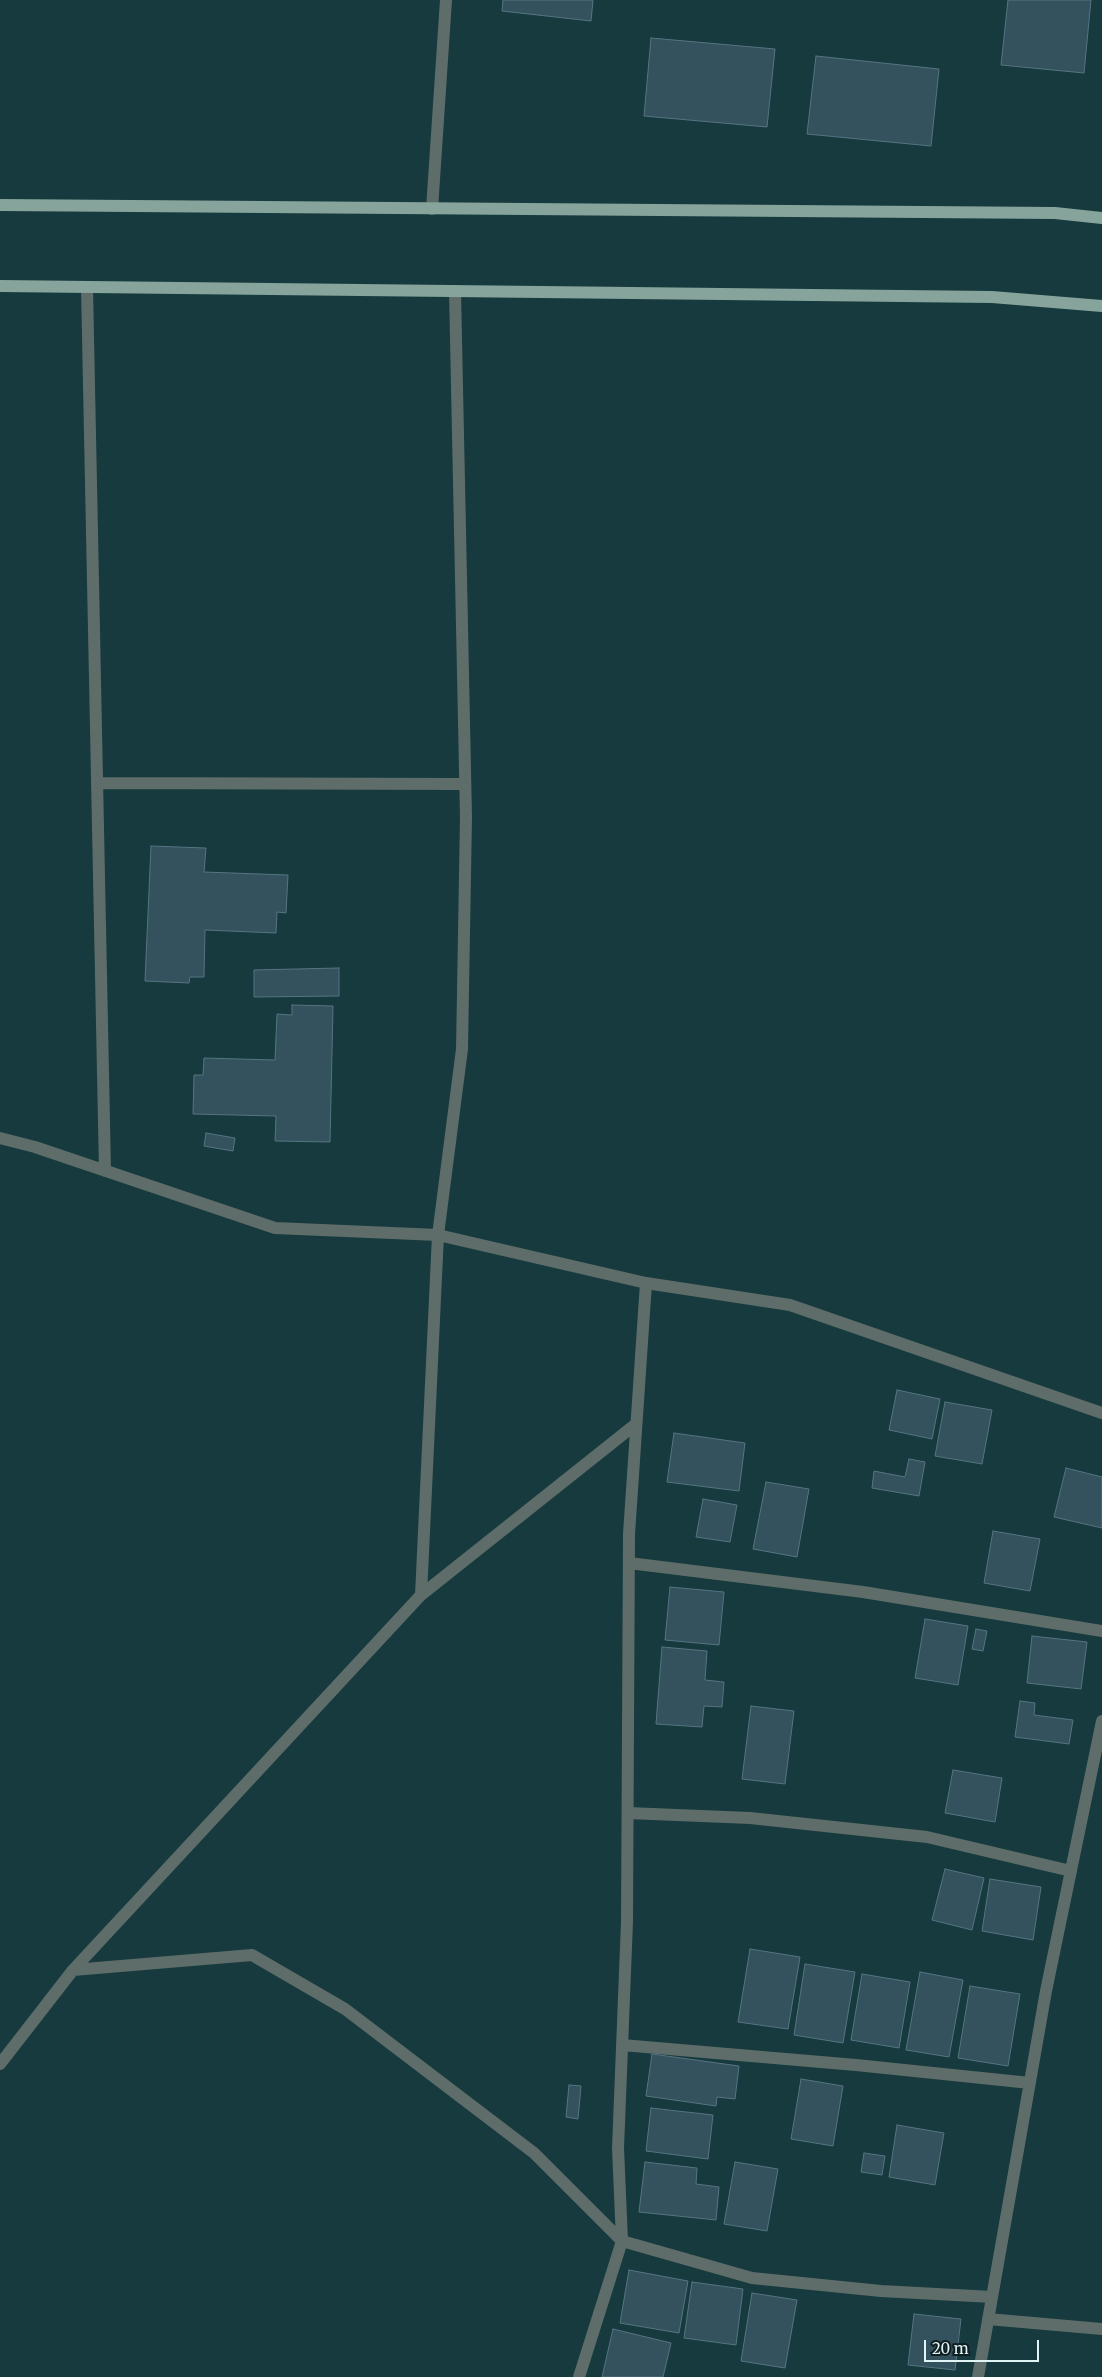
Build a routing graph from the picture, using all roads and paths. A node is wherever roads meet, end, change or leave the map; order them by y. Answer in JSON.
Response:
{"nodes":[{"id":1,"x":446,"y":0,"type":"edge"},
{"id":2,"x":0,"y":205,"type":"edge"},
{"id":3,"x":432,"y":209,"type":"junction"},
{"id":4,"x":1102,"y":218,"type":"edge"},
{"id":5,"x":0,"y":286,"type":"edge"},
{"id":6,"x":87,"y":287,"type":"junction"},
{"id":7,"x":455,"y":291,"type":"junction"},
{"id":8,"x":1102,"y":306,"type":"edge"},
{"id":9,"x":98,"y":783,"type":"junction"},
{"id":10,"x":465,"y":784,"type":"junction"},
{"id":11,"x":0,"y":1138,"type":"edge"},
{"id":12,"x":105,"y":1171,"type":"junction"},
{"id":13,"x":438,"y":1235,"type":"junction"},
{"id":14,"x":646,"y":1283,"type":"junction"},
{"id":15,"x":1102,"y":1412,"type":"edge"},
{"id":16,"x":636,"y":1424,"type":"junction"},
{"id":17,"x":630,"y":1562,"type":"junction"},
{"id":18,"x":421,"y":1595,"type":"junction"},
{"id":19,"x":1102,"y":1631,"type":"edge"},
{"id":20,"x":1102,"y":1722,"type":"edge"},
{"id":21,"x":628,"y":1813,"type":"junction"},
{"id":22,"x":1071,"y":1870,"type":"junction"},
{"id":23,"x":73,"y":1970,"type":"junction"},
{"id":24,"x":622,"y":2045,"type":"junction"},
{"id":25,"x":0,"y":2064,"type":"edge"},
{"id":26,"x":1030,"y":2083,"type":"junction"},
{"id":27,"x":622,"y":2241,"type":"junction"},
{"id":28,"x":992,"y":2297,"type":"junction"},
{"id":29,"x":988,"y":2319,"type":"junction"},
{"id":30,"x":1102,"y":2329,"type":"edge"},
{"id":31,"x":579,"y":2377,"type":"edge"},
{"id":32,"x":978,"y":2377,"type":"edge"}],
"edges":[{"from":1,"to":3,"type":"street"},
{"from":2,"to":3,"type":"main road"},
{"from":3,"to":4,"type":"main road"},
{"from":5,"to":6,"type":"main road"},
{"from":6,"to":7,"type":"main road"},
{"from":6,"to":9,"type":"street"},
{"from":7,"to":8,"type":"main road"},
{"from":7,"to":10,"type":"street"},
{"from":9,"to":10,"type":"street"},
{"from":9,"to":12,"type":"street"},
{"from":10,"to":13,"type":"street"},
{"from":11,"to":12,"type":"street"},
{"from":12,"to":13,"type":"street"},
{"from":13,"to":14,"type":"street"},
{"from":13,"to":18,"type":"street"},
{"from":14,"to":15,"type":"street"},
{"from":14,"to":16,"type":"street"},
{"from":16,"to":17,"type":"street"},
{"from":16,"to":18,"type":"street"},
{"from":17,"to":19,"type":"street"},
{"from":17,"to":21,"type":"street"},
{"from":18,"to":23,"type":"street"},
{"from":20,"to":22,"type":"street"},
{"from":21,"to":22,"type":"street"},
{"from":21,"to":24,"type":"street"},
{"from":22,"to":26,"type":"street"},
{"from":23,"to":25,"type":"street"},
{"from":23,"to":27,"type":"street"},
{"from":24,"to":26,"type":"street"},
{"from":24,"to":27,"type":"street"},
{"from":26,"to":28,"type":"street"},
{"from":27,"to":28,"type":"street"},
{"from":27,"to":31,"type":"street"},
{"from":28,"to":29,"type":"street"},
{"from":29,"to":30,"type":"street"},
{"from":29,"to":32,"type":"street"}]}
